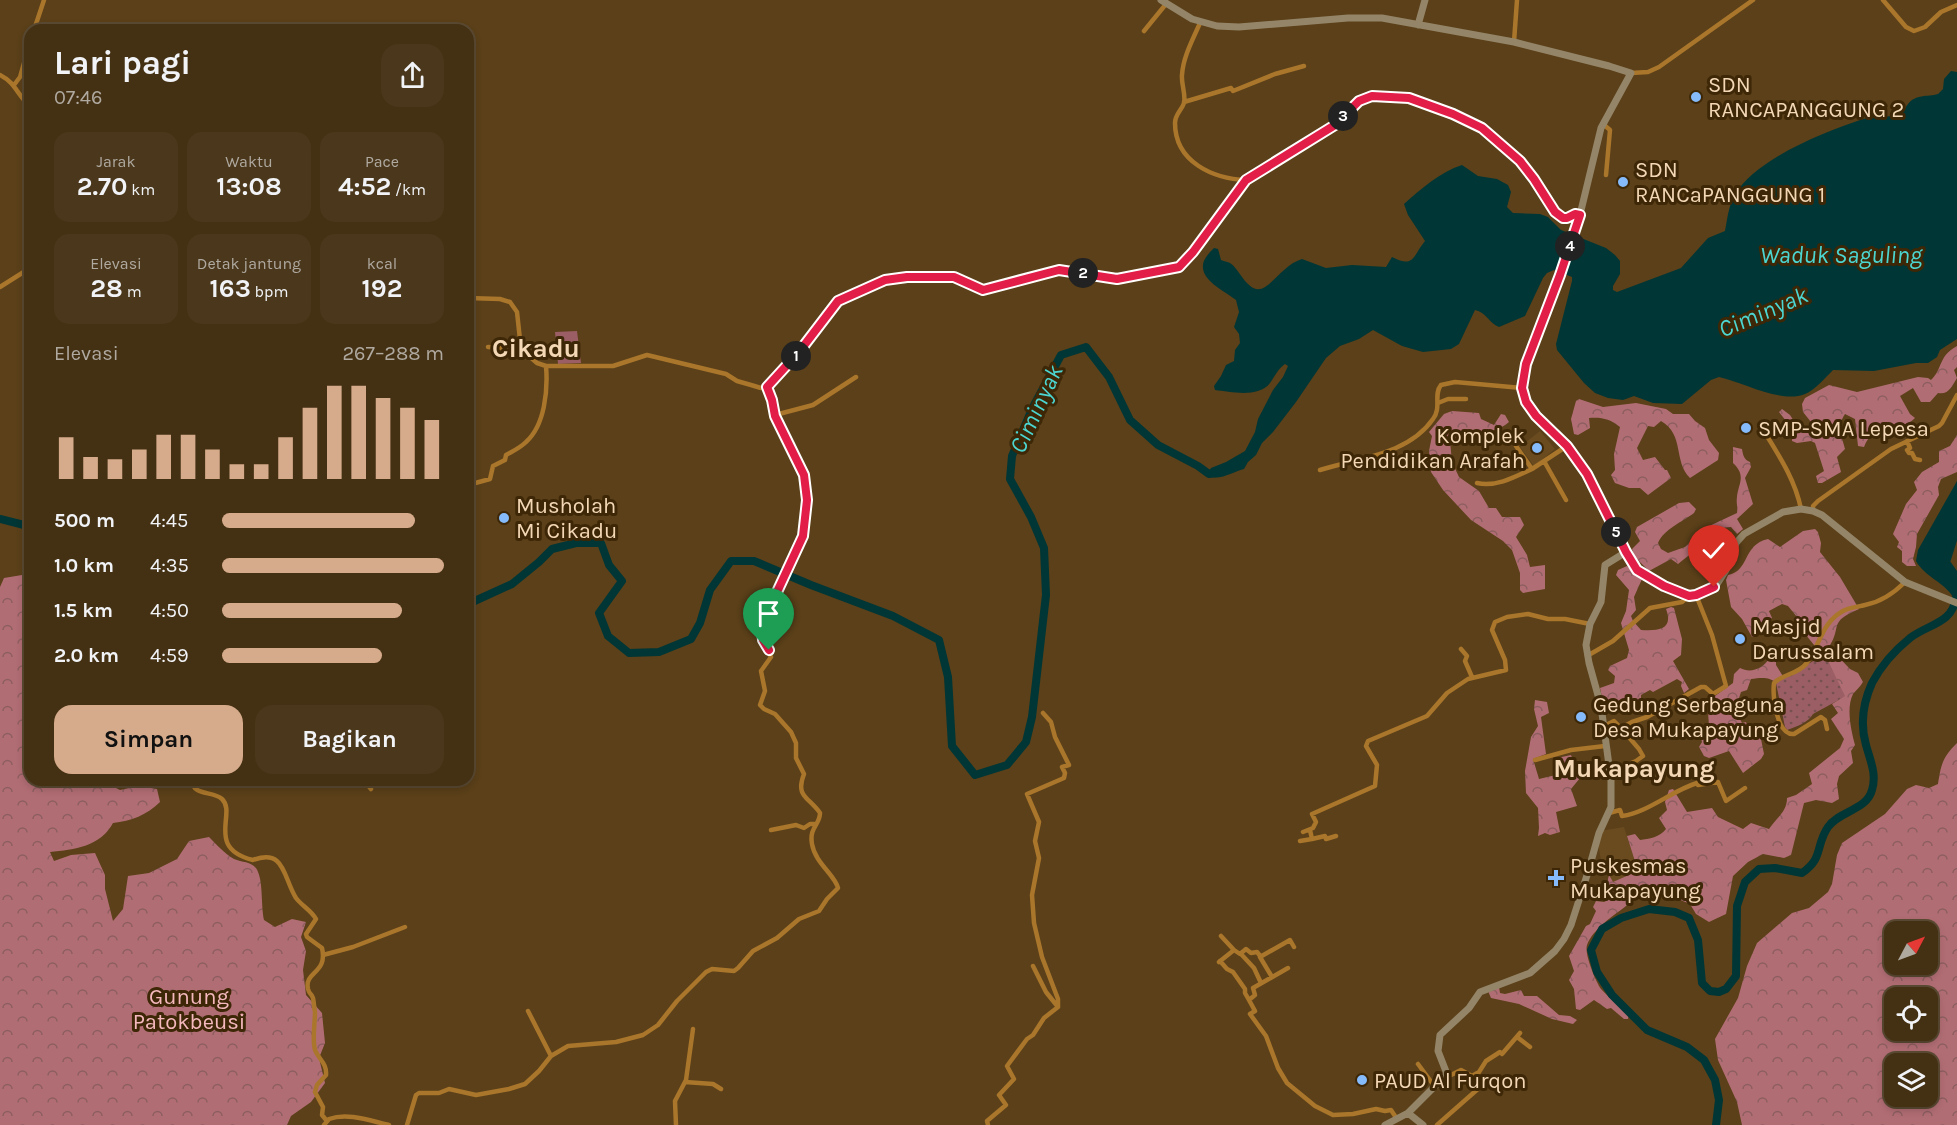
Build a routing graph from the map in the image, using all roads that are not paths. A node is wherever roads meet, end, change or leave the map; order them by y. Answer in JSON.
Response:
{"nodes":[{"id":1,"x":44,"y":0,"type":"edge"},
{"id":2,"x":1425,"y":0,"type":"edge"},
{"id":3,"x":1517,"y":0,"type":"edge"},
{"id":4,"x":1753,"y":0,"type":"edge"},
{"id":5,"x":1883,"y":0,"type":"edge"},
{"id":6,"x":1164,"y":2,"type":"edge"},
{"id":7,"x":1957,"y":5,"type":"edge"},
{"id":8,"x":1200,"y":23,"type":"junction"},
{"id":9,"x":36,"y":24,"type":"edge"},
{"id":10,"x":1418,"y":25,"type":"junction"},
{"id":11,"x":1144,"y":31,"type":"dead end"},
{"id":12,"x":1514,"y":42,"type":"junction"},
{"id":13,"x":24,"y":62,"type":"edge"},
{"id":14,"x":1304,"y":66,"type":"dead end"},
{"id":15,"x":1631,"y":73,"type":"junction"},
{"id":16,"x":0,"y":75,"type":"edge"},
{"id":17,"x":14,"y":85,"type":"junction"},
{"id":18,"x":24,"y":100,"type":"edge"},
{"id":19,"x":1184,"y":102,"type":"junction"},
{"id":20,"x":1603,"y":124,"type":"junction"},
{"id":21,"x":1606,"y":175,"type":"dead end"},
{"id":22,"x":1246,"y":180,"type":"junction"},
{"id":23,"x":1580,"y":215,"type":"junction"},
{"id":24,"x":24,"y":272,"type":"edge"},
{"id":25,"x":0,"y":287,"type":"edge"},
{"id":26,"x":474,"y":298,"type":"edge"},
{"id":27,"x":488,"y":347,"type":"dead end"},
{"id":28,"x":521,"y":349,"type":"junction"},
{"id":29,"x":546,"y":366,"type":"junction"},
{"id":30,"x":856,"y":377,"type":"dead end"},
{"id":31,"x":767,"y":387,"type":"junction"},
{"id":32,"x":1522,"y":388,"type":"junction"},
{"id":33,"x":1957,"y":395,"type":"edge"},
{"id":34,"x":1466,"y":399,"type":"dead end"},
{"id":35,"x":1438,"y":403,"type":"junction"},
{"id":36,"x":775,"y":415,"type":"junction"},
{"id":37,"x":1764,"y":426,"type":"dead end"},
{"id":38,"x":1907,"y":441,"type":"junction"},
{"id":39,"x":1516,"y":446,"type":"dead end"},
{"id":40,"x":1567,"y":446,"type":"junction"},
{"id":41,"x":1920,"y":460,"type":"dead end"},
{"id":42,"x":1544,"y":461,"type":"junction"},
{"id":43,"x":1532,"y":469,"type":"junction"},
{"id":44,"x":1320,"y":470,"type":"dead end"},
{"id":45,"x":474,"y":483,"type":"edge"},
{"id":46,"x":1477,"y":483,"type":"dead end"},
{"id":47,"x":1566,"y":500,"type":"dead end"},
{"id":48,"x":1801,"y":509,"type":"junction"},
{"id":49,"x":1813,"y":511,"type":"junction"},
{"id":50,"x":1626,"y":552,"type":"junction"},
{"id":51,"x":1905,"y":582,"type":"junction"},
{"id":52,"x":1692,"y":596,"type":"junction"},
{"id":53,"x":1957,"y":603,"type":"edge"},
{"id":54,"x":1590,"y":624,"type":"junction"},
{"id":55,"x":1461,"y":649,"type":"dead end"},
{"id":56,"x":1587,"y":656,"type":"junction"},
{"id":57,"x":1472,"y":677,"type":"junction"},
{"id":58,"x":1043,"y":713,"type":"dead end"},
{"id":59,"x":1603,"y":726,"type":"junction"},
{"id":60,"x":1621,"y":728,"type":"junction"},
{"id":61,"x":1827,"y":729,"type":"dead end"},
{"id":62,"x":1605,"y":746,"type":"junction"},
{"id":63,"x":1535,"y":760,"type":"dead end"},
{"id":64,"x":1609,"y":773,"type":"junction"},
{"id":65,"x":193,"y":786,"type":"edge"},
{"id":66,"x":368,"y":786,"type":"edge"},
{"id":67,"x":1745,"y":788,"type":"dead end"},
{"id":68,"x":370,"y":789,"type":"dead end"},
{"id":69,"x":1609,"y":813,"type":"junction"},
{"id":70,"x":816,"y":824,"type":"junction"},
{"id":71,"x":771,"y":830,"type":"dead end"},
{"id":72,"x":1310,"y":830,"type":"junction"},
{"id":73,"x":1303,"y":832,"type":"dead end"},
{"id":74,"x":1336,"y":836,"type":"dead end"},
{"id":75,"x":1312,"y":839,"type":"junction"},
{"id":76,"x":1300,"y":841,"type":"dead end"},
{"id":77,"x":405,"y":927,"type":"dead end"},
{"id":78,"x":1221,"y":936,"type":"dead end"},
{"id":79,"x":1294,"y":947,"type":"dead end"},
{"id":80,"x":1234,"y":950,"type":"junction"},
{"id":81,"x":1241,"y":954,"type":"junction"},
{"id":82,"x":323,"y":955,"type":"junction"},
{"id":83,"x":1261,"y":957,"type":"junction"},
{"id":84,"x":1033,"y":966,"type":"dead end"},
{"id":85,"x":1288,"y":968,"type":"dead end"},
{"id":86,"x":1272,"y":977,"type":"junction"},
{"id":87,"x":1261,"y":983,"type":"junction"},
{"id":88,"x":1249,"y":1000,"type":"junction"},
{"id":89,"x":1058,"y":1007,"type":"junction"},
{"id":90,"x":528,"y":1011,"type":"dead end"},
{"id":91,"x":693,"y":1029,"type":"dead end"},
{"id":92,"x":1530,"y":1047,"type":"dead end"},
{"id":93,"x":551,"y":1056,"type":"junction"},
{"id":94,"x":1418,"y":1064,"type":"dead end"},
{"id":95,"x":1447,"y":1074,"type":"junction"},
{"id":96,"x":686,"y":1079,"type":"junction"},
{"id":97,"x":1435,"y":1087,"type":"junction"},
{"id":98,"x":1479,"y":1088,"type":"dead end"},
{"id":99,"x":721,"y":1089,"type":"dead end"},
{"id":100,"x":1408,"y":1113,"type":"junction"},
{"id":101,"x":1397,"y":1119,"type":"junction"},
{"id":102,"x":325,"y":1123,"type":"edge"},
{"id":103,"x":389,"y":1125,"type":"edge"},
{"id":104,"x":407,"y":1125,"type":"edge"},
{"id":105,"x":676,"y":1125,"type":"edge"},
{"id":106,"x":988,"y":1125,"type":"edge"},
{"id":107,"x":1385,"y":1125,"type":"edge"},
{"id":108,"x":1423,"y":1125,"type":"edge"},
{"id":109,"x":1437,"y":1125,"type":"edge"}],
"edges":[{"from":1,"to":9,"type":"street"},
{"from":2,"to":10,"type":"main road"},
{"from":3,"to":12,"type":"street"},
{"from":4,"to":15,"type":"street"},
{"from":5,"to":7,"type":"street"},
{"from":6,"to":8,"type":"main road"},
{"from":6,"to":11,"type":"street"},
{"from":8,"to":10,"type":"main road"},
{"from":8,"to":19,"type":"street"},
{"from":10,"to":12,"type":"main road"},
{"from":12,"to":15,"type":"main road"},
{"from":13,"to":17,"type":"street"},
{"from":14,"to":19,"type":"street"},
{"from":15,"to":20,"type":"main road"},
{"from":16,"to":17,"type":"street"},
{"from":17,"to":18,"type":"street"},
{"from":19,"to":22,"type":"street"},
{"from":20,"to":21,"type":"street"},
{"from":20,"to":23,"type":"main road"},
{"from":22,"to":23,"type":"street"},
{"from":22,"to":31,"type":"street"},
{"from":23,"to":32,"type":"main road"},
{"from":24,"to":25,"type":"street"},
{"from":26,"to":28,"type":"street"},
{"from":27,"to":28,"type":"street"},
{"from":28,"to":29,"type":"street"},
{"from":29,"to":31,"type":"street"},
{"from":29,"to":45,"type":"street"},
{"from":30,"to":36,"type":"street"},
{"from":31,"to":36,"type":"street"},
{"from":32,"to":35,"type":"street"},
{"from":32,"to":40,"type":"main road"},
{"from":33,"to":38,"type":"street"},
{"from":34,"to":35,"type":"street"},
{"from":35,"to":44,"type":"street"},
{"from":36,"to":70,"type":"street"},
{"from":37,"to":48,"type":"street"},
{"from":38,"to":41,"type":"street"},
{"from":38,"to":49,"type":"street"},
{"from":39,"to":43,"type":"street"},
{"from":40,"to":42,"type":"street"},
{"from":40,"to":50,"type":"main road"},
{"from":42,"to":43,"type":"street"},
{"from":42,"to":47,"type":"street"},
{"from":43,"to":46,"type":"street"},
{"from":48,"to":49,"type":"main road"},
{"from":48,"to":52,"type":"main road"},
{"from":49,"to":51,"type":"main road"},
{"from":50,"to":52,"type":"main road"},
{"from":50,"to":54,"type":"main road"},
{"from":51,"to":53,"type":"main road"},
{"from":51,"to":61,"type":"street"},
{"from":52,"to":56,"type":"street"},
{"from":52,"to":60,"type":"street"},
{"from":54,"to":56,"type":"main road"},
{"from":54,"to":57,"type":"street"},
{"from":55,"to":57,"type":"street"},
{"from":56,"to":59,"type":"main road"},
{"from":57,"to":72,"type":"street"},
{"from":58,"to":89,"type":"street"},
{"from":59,"to":60,"type":"street"},
{"from":59,"to":62,"type":"main road"},
{"from":60,"to":64,"type":"street"},
{"from":62,"to":63,"type":"street"},
{"from":62,"to":64,"type":"main road"},
{"from":64,"to":69,"type":"main road"},
{"from":65,"to":82,"type":"street"},
{"from":66,"to":68,"type":"street"},
{"from":67,"to":69,"type":"street"},
{"from":69,"to":95,"type":"main road"},
{"from":70,"to":71,"type":"street"},
{"from":70,"to":93,"type":"street"},
{"from":72,"to":73,"type":"street"},
{"from":72,"to":75,"type":"street"},
{"from":74,"to":75,"type":"street"},
{"from":75,"to":76,"type":"street"},
{"from":77,"to":82,"type":"street"},
{"from":78,"to":80,"type":"street"},
{"from":79,"to":83,"type":"street"},
{"from":80,"to":81,"type":"street"},
{"from":80,"to":88,"type":"street"},
{"from":81,"to":83,"type":"street"},
{"from":81,"to":87,"type":"street"},
{"from":82,"to":102,"type":"street"},
{"from":83,"to":86,"type":"street"},
{"from":84,"to":89,"type":"street"},
{"from":85,"to":86,"type":"street"},
{"from":86,"to":87,"type":"street"},
{"from":87,"to":88,"type":"street"},
{"from":88,"to":101,"type":"street"},
{"from":89,"to":106,"type":"street"},
{"from":90,"to":93,"type":"street"},
{"from":91,"to":96,"type":"street"},
{"from":92,"to":95,"type":"street"},
{"from":93,"to":104,"type":"street"},
{"from":94,"to":97,"type":"street"},
{"from":95,"to":97,"type":"main road"},
{"from":96,"to":99,"type":"street"},
{"from":96,"to":105,"type":"street"},
{"from":97,"to":100,"type":"main road"},
{"from":98,"to":109,"type":"street"},
{"from":100,"to":101,"type":"main road"},
{"from":100,"to":108,"type":"main road"},
{"from":101,"to":107,"type":"main road"},
{"from":102,"to":103,"type":"street"}]}
